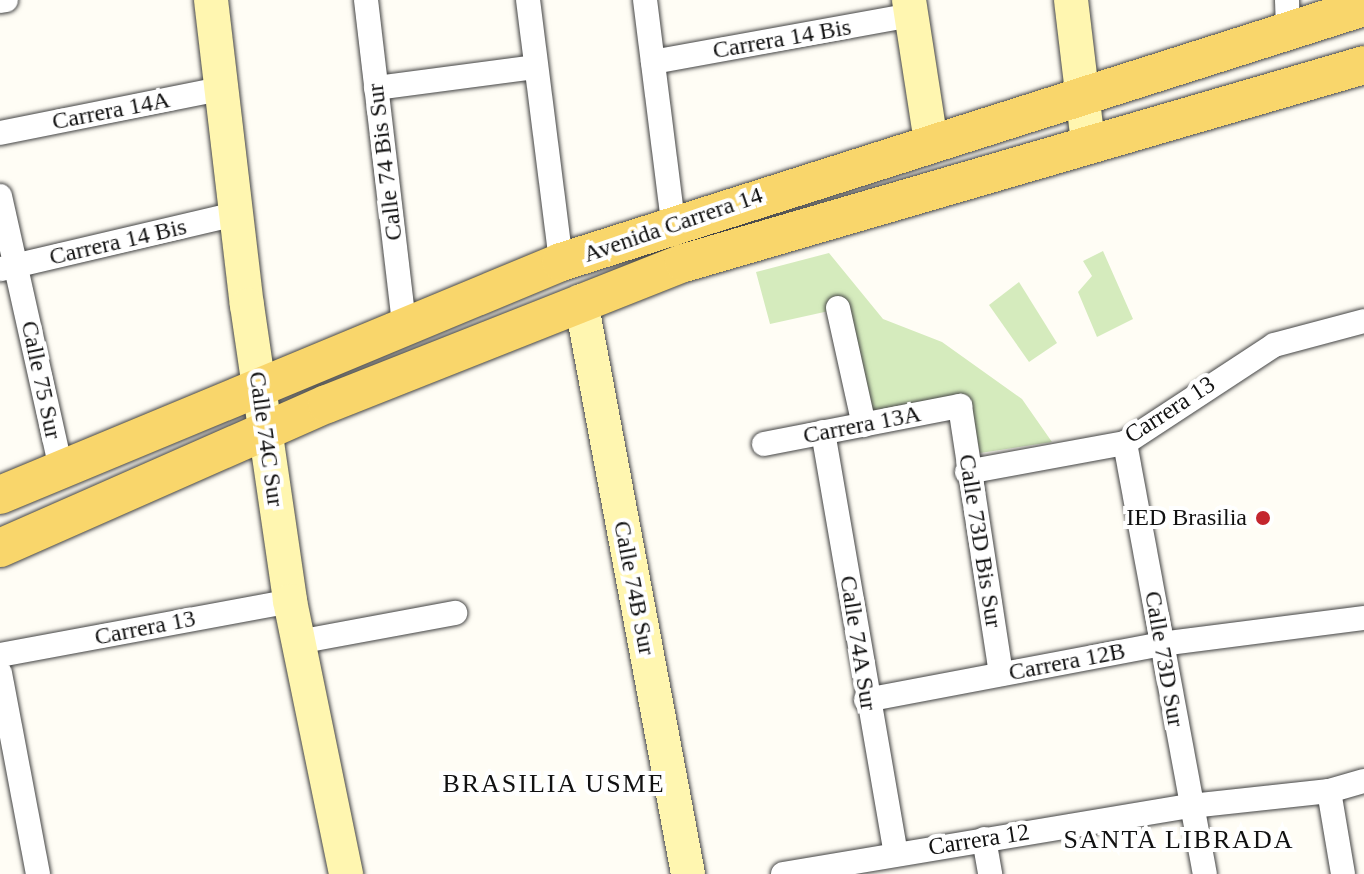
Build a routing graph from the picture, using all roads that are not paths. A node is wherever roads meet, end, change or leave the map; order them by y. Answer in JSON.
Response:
{"nodes":[{"id":1,"x":211,"y":0,"type":"edge"},
{"id":2,"x":366,"y":0,"type":"edge"},
{"id":3,"x":528,"y":0,"type":"edge"},
{"id":4,"x":645,"y":0,"type":"edge"},
{"id":5,"x":1071,"y":0,"type":"edge"},
{"id":6,"x":1364,"y":7,"type":"edge"},
{"id":7,"x":910,"y":8,"type":"edge"},
{"id":8,"x":1288,"y":15,"type":"edge"},
{"id":9,"x":653,"y":62,"type":"junction"},
{"id":10,"x":1364,"y":65,"type":"edge"},
{"id":11,"x":536,"y":67,"type":"junction"},
{"id":12,"x":376,"y":88,"type":"junction"},
{"id":13,"x":221,"y":89,"type":"junction"},
{"id":14,"x":1082,"y":95,"type":"junction"},
{"id":15,"x":0,"y":133,"type":"edge"},
{"id":16,"x":931,"y":142,"type":"junction"},
{"id":17,"x":1088,"y":143,"type":"junction"},
{"id":18,"x":0,"y":196,"type":"edge"},
{"id":19,"x":236,"y":214,"type":"junction"},
{"id":20,"x":673,"y":223,"type":"junction"},
{"id":21,"x":561,"y":262,"type":"junction"},
{"id":22,"x":8,"y":268,"type":"edge"},
{"id":23,"x":581,"y":301,"type":"junction"},
{"id":24,"x":838,"y":308,"type":"dead end"},
{"id":25,"x":1364,"y":321,"type":"edge"},
{"id":26,"x":404,"y":325,"type":"junction"},
{"id":27,"x":259,"y":388,"type":"junction"},
{"id":28,"x":960,"y":406,"type":"joint"},
{"id":29,"x":864,"y":425,"type":"junction"},
{"id":30,"x":265,"y":431,"type":"junction"},
{"id":31,"x":823,"y":432,"type":"junction"},
{"id":32,"x":1125,"y":443,"type":"junction"},
{"id":33,"x":764,"y":444,"type":"dead end"},
{"id":34,"x":61,"y":470,"type":"junction"},
{"id":35,"x":967,"y":472,"type":"junction"},
{"id":36,"x":0,"y":495,"type":"edge"},
{"id":37,"x":0,"y":548,"type":"edge"},
{"id":38,"x":290,"y":601,"type":"junction"},
{"id":39,"x":455,"y":613,"type":"dead end"},
{"id":40,"x":1364,"y":618,"type":"edge"},
{"id":41,"x":298,"y":642,"type":"junction"},
{"id":42,"x":1161,"y":644,"type":"junction"},
{"id":43,"x":0,"y":655,"type":"edge"},
{"id":44,"x":0,"y":673,"type":"edge"},
{"id":45,"x":1001,"y":674,"type":"junction"},
{"id":46,"x":866,"y":700,"type":"junction"},
{"id":47,"x":5,"y":725,"type":"edge"},
{"id":48,"x":1364,"y":781,"type":"edge"},
{"id":49,"x":1329,"y":791,"type":"junction"},
{"id":50,"x":1191,"y":806,"type":"junction"},
{"id":51,"x":984,"y":839,"type":"junction"},
{"id":52,"x":896,"y":853,"type":"junction"},
{"id":53,"x":842,"y":869,"type":"edge"},
{"id":54,"x":38,"y":874,"type":"edge"},
{"id":55,"x":346,"y":874,"type":"edge"},
{"id":56,"x":688,"y":874,"type":"edge"},
{"id":57,"x":783,"y":874,"type":"edge"},
{"id":58,"x":990,"y":874,"type":"edge"},
{"id":59,"x":1205,"y":874,"type":"edge"},
{"id":60,"x":1343,"y":874,"type":"edge"}],
"edges":[{"from":1,"to":13,"type":"street","name":"Calle 74C Sur"},
{"from":2,"to":12,"type":"street","name":"Calle 74 Bis Sur"},
{"from":3,"to":11,"type":"street"},
{"from":4,"to":9,"type":"street"},
{"from":5,"to":14,"type":"street"},
{"from":6,"to":8,"type":"main road","name":"Avenida Carrera 14"},
{"from":7,"to":9,"type":"street","name":"Carrera 14 Bis"},
{"from":7,"to":16,"type":"street"},
{"from":8,"to":14,"type":"main road","name":"Avenida Carrera 14"},
{"from":9,"to":20,"type":"street"},
{"from":10,"to":17,"type":"main road","name":"Avenida Carrera 14"},
{"from":11,"to":12,"type":"street"},
{"from":11,"to":21,"type":"street"},
{"from":12,"to":26,"type":"street","name":"Calle 74 Bis Sur"},
{"from":13,"to":15,"type":"street","name":"Carrera 14A"},
{"from":13,"to":19,"type":"street","name":"Calle 74C Sur"},
{"from":14,"to":16,"type":"main road","name":"Avenida Carrera 14"},
{"from":14,"to":17,"type":"street"},
{"from":16,"to":20,"type":"main road","name":"Avenida Carrera 14"},
{"from":17,"to":23,"type":"main road","name":"Avenida Carrera 14"},
{"from":18,"to":22,"type":"street","name":"Calle 75 Sur"},
{"from":19,"to":22,"type":"street","name":"Carrera 14 Bis"},
{"from":19,"to":27,"type":"street","name":"Calle 74C Sur"},
{"from":20,"to":21,"type":"main road","name":"Avenida Carrera 14"},
{"from":21,"to":26,"type":"main road","name":"Avenida Carrera 14"},
{"from":22,"to":34,"type":"street","name":"Calle 75 Sur"},
{"from":23,"to":30,"type":"main road","name":"Avenida Carrera 14"},
{"from":23,"to":56,"type":"street","name":"Calle 74B Sur"},
{"from":24,"to":29,"type":"street"},
{"from":25,"to":32,"type":"street","name":"Carrera 13"},
{"from":26,"to":27,"type":"main road","name":"Avenida Carrera 14"},
{"from":27,"to":30,"type":"street","name":"Calle 74C Sur"},
{"from":27,"to":34,"type":"main road","name":"Avenida Carrera 14"},
{"from":28,"to":29,"type":"street","name":"Carrera 13A"},
{"from":28,"to":35,"type":"street","name":"Calle 73D Bis Sur"},
{"from":29,"to":31,"type":"street","name":"Carrera 13A"},
{"from":30,"to":37,"type":"main road","name":"Avenida Carrera 14"},
{"from":30,"to":38,"type":"street","name":"Calle 74C Sur"},
{"from":31,"to":33,"type":"street","name":"Carrera 13A"},
{"from":31,"to":46,"type":"street","name":"Calle 74A Sur"},
{"from":32,"to":35,"type":"street","name":"Carrera 13"},
{"from":32,"to":42,"type":"street","name":"Calle 73D Sur"},
{"from":34,"to":36,"type":"main road","name":"Avenida Carrera 14"},
{"from":35,"to":45,"type":"street","name":"Calle 73D Bis Sur"},
{"from":38,"to":41,"type":"street","name":"Calle 74C Sur"},
{"from":38,"to":43,"type":"street","name":"Carrera 13"},
{"from":39,"to":41,"type":"street"},
{"from":40,"to":42,"type":"street","name":"Carrera 12B"},
{"from":41,"to":55,"type":"street","name":"Calle 74C Sur"},
{"from":42,"to":45,"type":"street","name":"Carrera 12B"},
{"from":42,"to":50,"type":"street","name":"Calle 73D Sur"},
{"from":44,"to":47,"type":"street"},
{"from":45,"to":46,"type":"street","name":"Carrera 12B"},
{"from":46,"to":52,"type":"street","name":"Calle 74A Sur"},
{"from":47,"to":54,"type":"street"},
{"from":48,"to":49,"type":"street","name":"Carrera 12"},
{"from":49,"to":50,"type":"street","name":"Carrera 12"},
{"from":49,"to":60,"type":"street"},
{"from":50,"to":51,"type":"street","name":"Carrera 12"},
{"from":50,"to":59,"type":"street","name":"Calle 73D Sur"},
{"from":51,"to":52,"type":"street","name":"Carrera 12"},
{"from":51,"to":58,"type":"street"},
{"from":52,"to":53,"type":"street","name":"Carrera 12"},
{"from":53,"to":57,"type":"street","name":"Carrera 12"}]}
